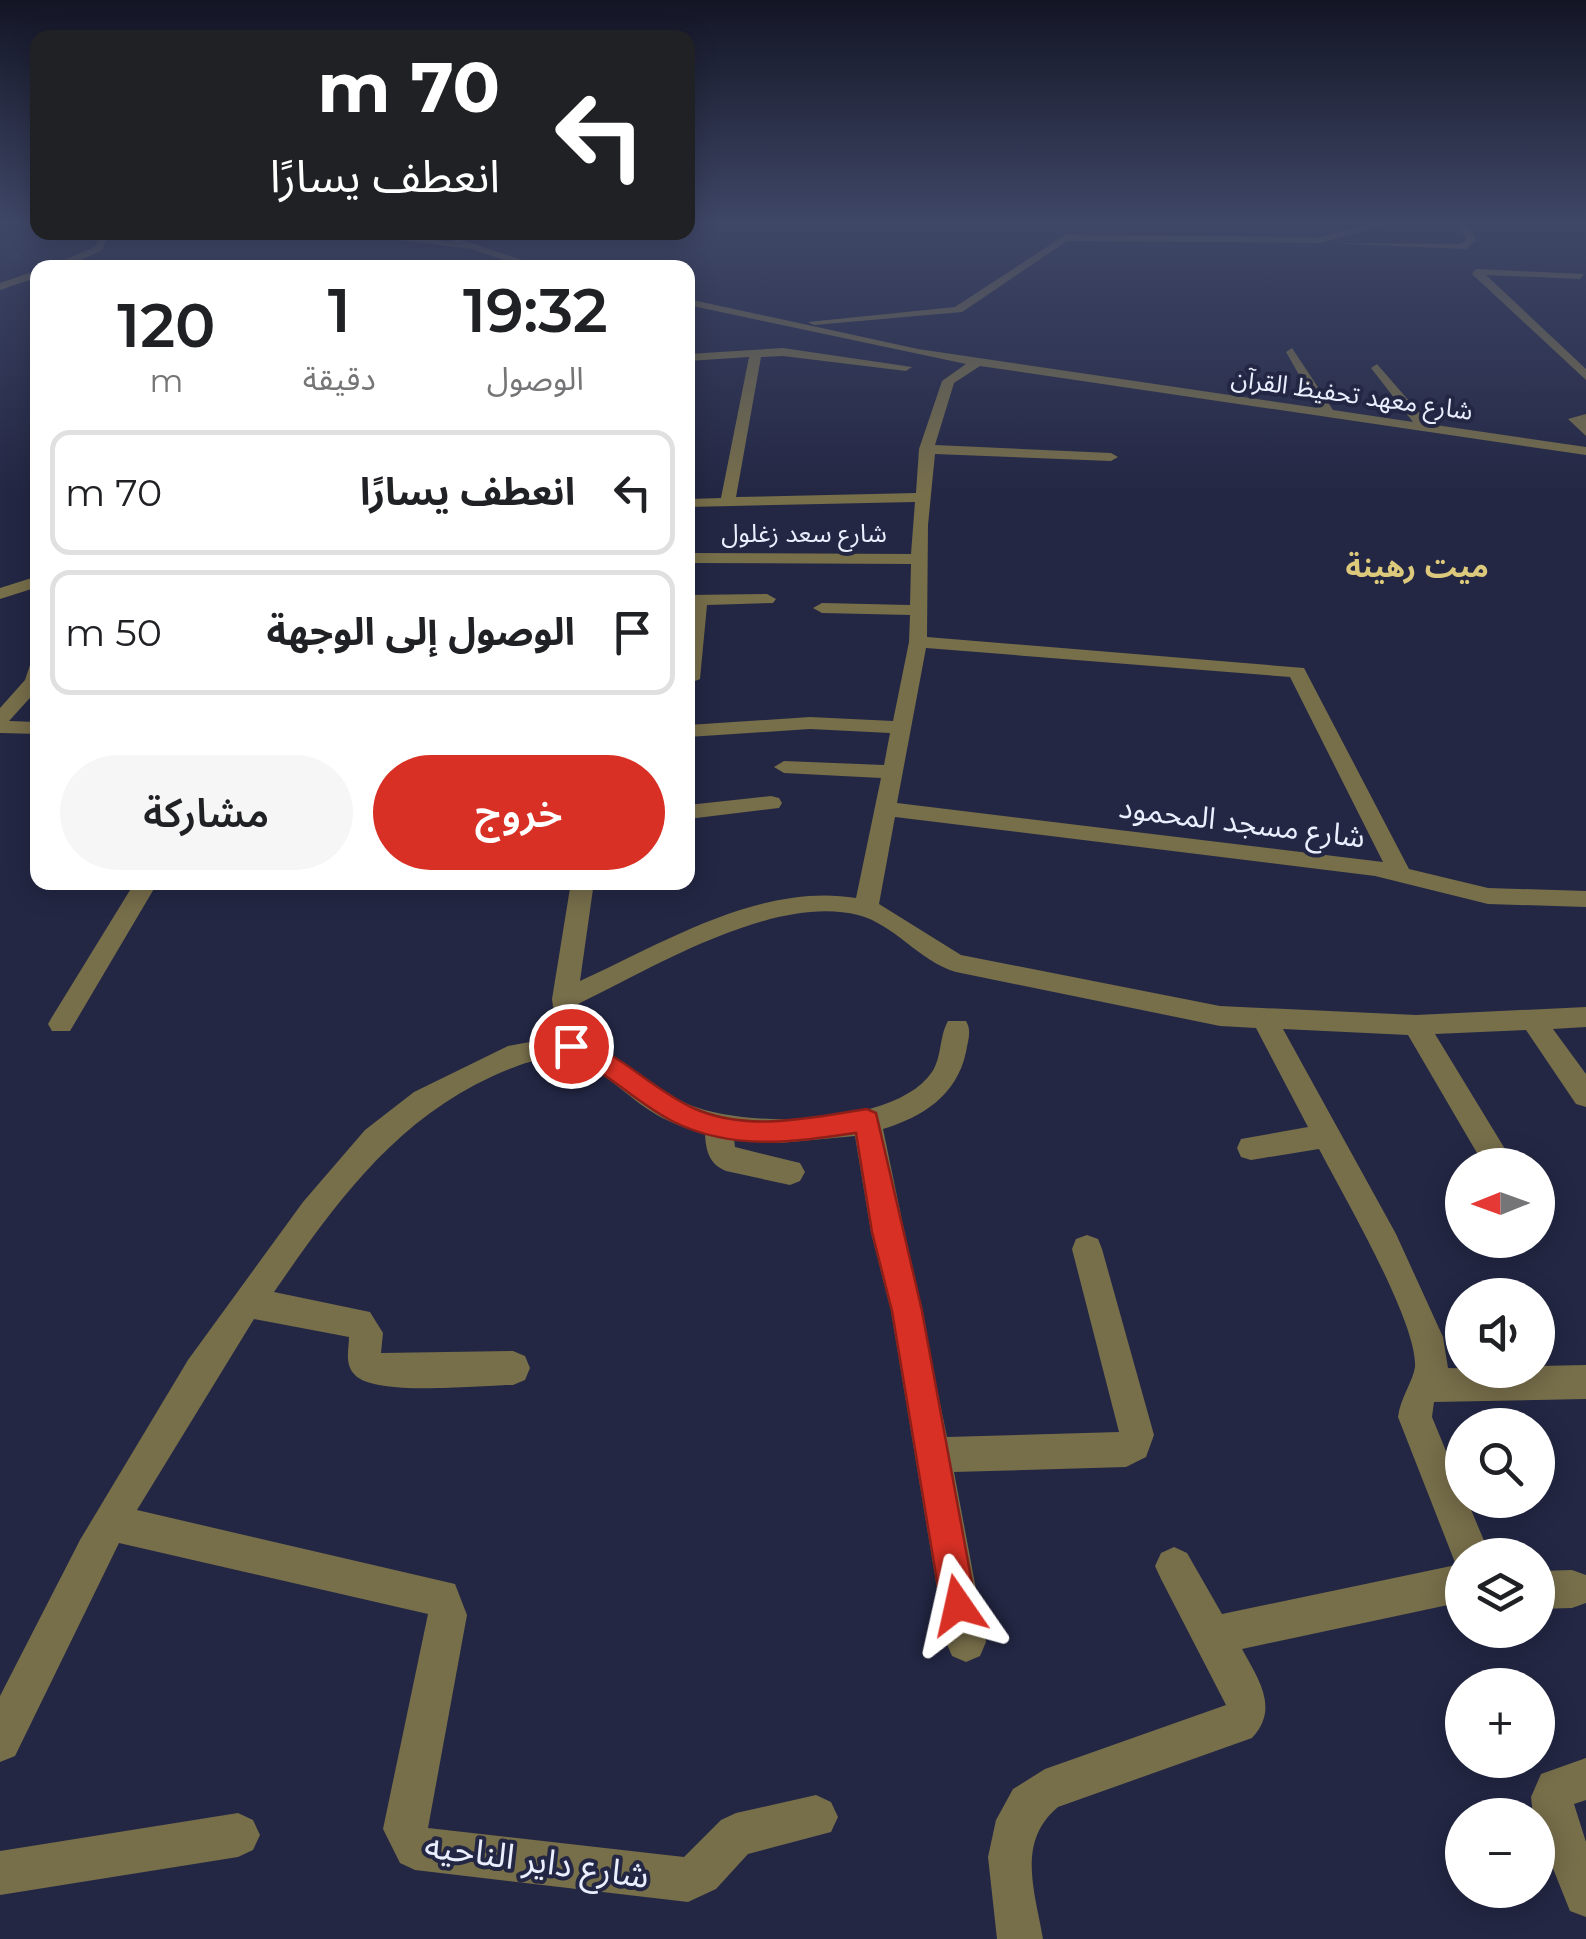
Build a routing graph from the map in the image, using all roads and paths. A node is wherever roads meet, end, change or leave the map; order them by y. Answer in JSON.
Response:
{"nodes":[{"id":1,"x":742,"y":313,"type":"edge"},
{"id":2,"x":917,"y":313,"type":"edge"},
{"id":3,"x":1519,"y":313,"type":"edge"},
{"id":4,"x":792,"y":324,"type":"junction"},
{"id":5,"x":756,"y":351,"type":"junction"},
{"id":6,"x":1292,"y":352,"type":"dead end"},
{"id":7,"x":695,"y":356,"type":"edge"},
{"id":8,"x":977,"y":362,"type":"junction"},
{"id":9,"x":1377,"y":368,"type":"dead end"},
{"id":10,"x":956,"y":374,"type":"junction"},
{"id":11,"x":1586,"y":376,"type":"edge"},
{"id":12,"x":1328,"y":414,"type":"junction"},
{"id":13,"x":1586,"y":418,"type":"edge"},
{"id":14,"x":1424,"y":427,"type":"junction"},
{"id":15,"x":1586,"y":432,"type":"edge"},
{"id":16,"x":926,"y":449,"type":"junction"},
{"id":17,"x":1586,"y":451,"type":"edge"},
{"id":18,"x":1111,"y":457,"type":"dead end"},
{"id":19,"x":1586,"y":467,"type":"edge"},
{"id":20,"x":922,"y":498,"type":"junction"},
{"id":21,"x":728,"y":502,"type":"junction"},
{"id":22,"x":695,"y":503,"type":"edge"},
{"id":23,"x":695,"y":558,"type":"edge"},
{"id":24,"x":921,"y":559,"type":"junction"},
{"id":25,"x":30,"y":584,"type":"edge"},
{"id":26,"x":0,"y":594,"type":"edge"},
{"id":27,"x":767,"y":599,"type":"dead end"},
{"id":28,"x":695,"y":600,"type":"edge"},
{"id":29,"x":822,"y":608,"type":"dead end"},
{"id":30,"x":919,"y":610,"type":"junction"},
{"id":31,"x":918,"y":642,"type":"junction"},
{"id":32,"x":30,"y":686,"type":"edge"},
{"id":33,"x":0,"y":724,"type":"edge"},
{"id":34,"x":30,"y":727,"type":"edge"},
{"id":35,"x":898,"y":727,"type":"junction"},
{"id":36,"x":695,"y":731,"type":"edge"},
{"id":37,"x":784,"y":767,"type":"dead end"},
{"id":38,"x":892,"y":772,"type":"junction"},
{"id":39,"x":771,"y":803,"type":"dead end"},
{"id":40,"x":888,"y":809,"type":"junction"},
{"id":41,"x":695,"y":811,"type":"edge"},
{"id":42,"x":1401,"y":874,"type":"junction"},
{"id":43,"x":141,"y":890,"type":"edge"},
{"id":44,"x":582,"y":890,"type":"edge"},
{"id":45,"x":1586,"y":899,"type":"edge"},
{"id":46,"x":866,"y":908,"type":"junction"},
{"id":47,"x":565,"y":998,"type":"junction"},
{"id":48,"x":1264,"y":1018,"type":"junction"},
{"id":49,"x":1586,"y":1018,"type":"edge"},
{"id":50,"x":1533,"y":1020,"type":"junction"},
{"id":51,"x":61,"y":1024,"type":"dead end"},
{"id":52,"x":1416,"y":1025,"type":"junction"},
{"id":53,"x":956,"y":1028,"type":"dead end"},
{"id":54,"x":571,"y":1046,"type":"junction"},
{"id":55,"x":1586,"y":1096,"type":"edge"},
{"id":56,"x":867,"y":1120,"type":"junction"},
{"id":57,"x":719,"y":1126,"type":"junction"},
{"id":58,"x":1327,"y":1136,"type":"junction"},
{"id":59,"x":1252,"y":1148,"type":"dead end"},
{"id":60,"x":1489,"y":1148,"type":"edge"},
{"id":61,"x":790,"y":1172,"type":"dead end"},
{"id":62,"x":1086,"y":1249,"type":"dead end"},
{"id":63,"x":246,"y":1302,"type":"junction"},
{"id":64,"x":513,"y":1368,"type":"dead end"},
{"id":65,"x":1586,"y":1382,"type":"edge"},
{"id":66,"x":1426,"y":1385,"type":"junction"},
{"id":67,"x":930,"y":1456,"type":"junction"},
{"id":68,"x":110,"y":1523,"type":"junction"},
{"id":69,"x":1463,"y":1538,"type":"edge"},
{"id":70,"x":1174,"y":1566,"type":"dead end"},
{"id":71,"x":1445,"y":1587,"type":"edge"},
{"id":72,"x":1212,"y":1636,"type":"junction"},
{"id":73,"x":966,"y":1642,"type":"dead end"},
{"id":74,"x":0,"y":1741,"type":"edge"},
{"id":75,"x":1586,"y":1779,"type":"edge"},
{"id":76,"x":816,"y":1817,"type":"dead end"},
{"id":77,"x":238,"y":1835,"type":"dead end"},
{"id":78,"x":0,"y":1873,"type":"edge"},
{"id":79,"x":1586,"y":1895,"type":"edge"},
{"id":80,"x":1020,"y":1939,"type":"edge"}],
"edges":[{"from":1,"to":4,"type":"street"},
{"from":2,"to":4,"type":"street"},
{"from":3,"to":11,"type":"street"},
{"from":4,"to":8,"type":"street","name":"شارع معهد تحفيظ القرآن"},
{"from":5,"to":7,"type":"street"},
{"from":5,"to":10,"type":"street"},
{"from":5,"to":21,"type":"street"},
{"from":6,"to":12,"type":"street"},
{"from":8,"to":10,"type":"street"},
{"from":8,"to":12,"type":"street","name":"شارع معهد تحفيظ القرآن"},
{"from":9,"to":14,"type":"street"},
{"from":10,"to":16,"type":"street"},
{"from":10,"to":19,"type":"street"},
{"from":12,"to":14,"type":"street","name":"شارع معهد تحفيظ القرآن"},
{"from":13,"to":15,"type":"street"},
{"from":14,"to":17,"type":"street","name":"شارع معهد تحفيظ القرآن"},
{"from":16,"to":18,"type":"street"},
{"from":16,"to":20,"type":"street"},
{"from":20,"to":21,"type":"street"},
{"from":20,"to":24,"type":"street"},
{"from":21,"to":22,"type":"street"},
{"from":23,"to":24,"type":"street","name":"شارع سعد زغلول"},
{"from":24,"to":30,"type":"street"},
{"from":25,"to":26,"type":"street"},
{"from":27,"to":28,"type":"street"},
{"from":29,"to":30,"type":"street"},
{"from":30,"to":31,"type":"street"},
{"from":31,"to":35,"type":"street"},
{"from":31,"to":42,"type":"street"},
{"from":32,"to":33,"type":"street"},
{"from":33,"to":34,"type":"street"},
{"from":35,"to":36,"type":"street"},
{"from":35,"to":38,"type":"street"},
{"from":37,"to":38,"type":"street"},
{"from":38,"to":40,"type":"street"},
{"from":39,"to":41,"type":"street"},
{"from":40,"to":42,"type":"street","name":"شارع مسجد المحمود"},
{"from":40,"to":46,"type":"street"},
{"from":42,"to":45,"type":"street","name":"شارع مسجد المحمود"},
{"from":43,"to":51,"type":"street"},
{"from":44,"to":47,"type":"street"},
{"from":46,"to":47,"type":"street"},
{"from":46,"to":48,"type":"street"},
{"from":47,"to":54,"type":"street"},
{"from":48,"to":52,"type":"street"},
{"from":48,"to":58,"type":"street"},
{"from":49,"to":50,"type":"street"},
{"from":50,"to":52,"type":"street"},
{"from":50,"to":55,"type":"street"},
{"from":52,"to":60,"type":"street"},
{"from":53,"to":56,"type":"street"},
{"from":54,"to":57,"type":"street"},
{"from":54,"to":63,"type":"street"},
{"from":56,"to":57,"type":"street"},
{"from":56,"to":67,"type":"street"},
{"from":57,"to":61,"type":"street"},
{"from":58,"to":59,"type":"street"},
{"from":58,"to":66,"type":"street"},
{"from":62,"to":67,"type":"street"},
{"from":63,"to":64,"type":"street"},
{"from":63,"to":68,"type":"street"},
{"from":65,"to":66,"type":"street"},
{"from":66,"to":69,"type":"street"},
{"from":67,"to":73,"type":"street"},
{"from":68,"to":74,"type":"street"},
{"from":68,"to":76,"type":"street","name":"شارع داير الناحيه"},
{"from":70,"to":72,"type":"street"},
{"from":71,"to":72,"type":"street"},
{"from":72,"to":80,"type":"street"},
{"from":75,"to":79,"type":"street"},
{"from":77,"to":78,"type":"street"}]}
